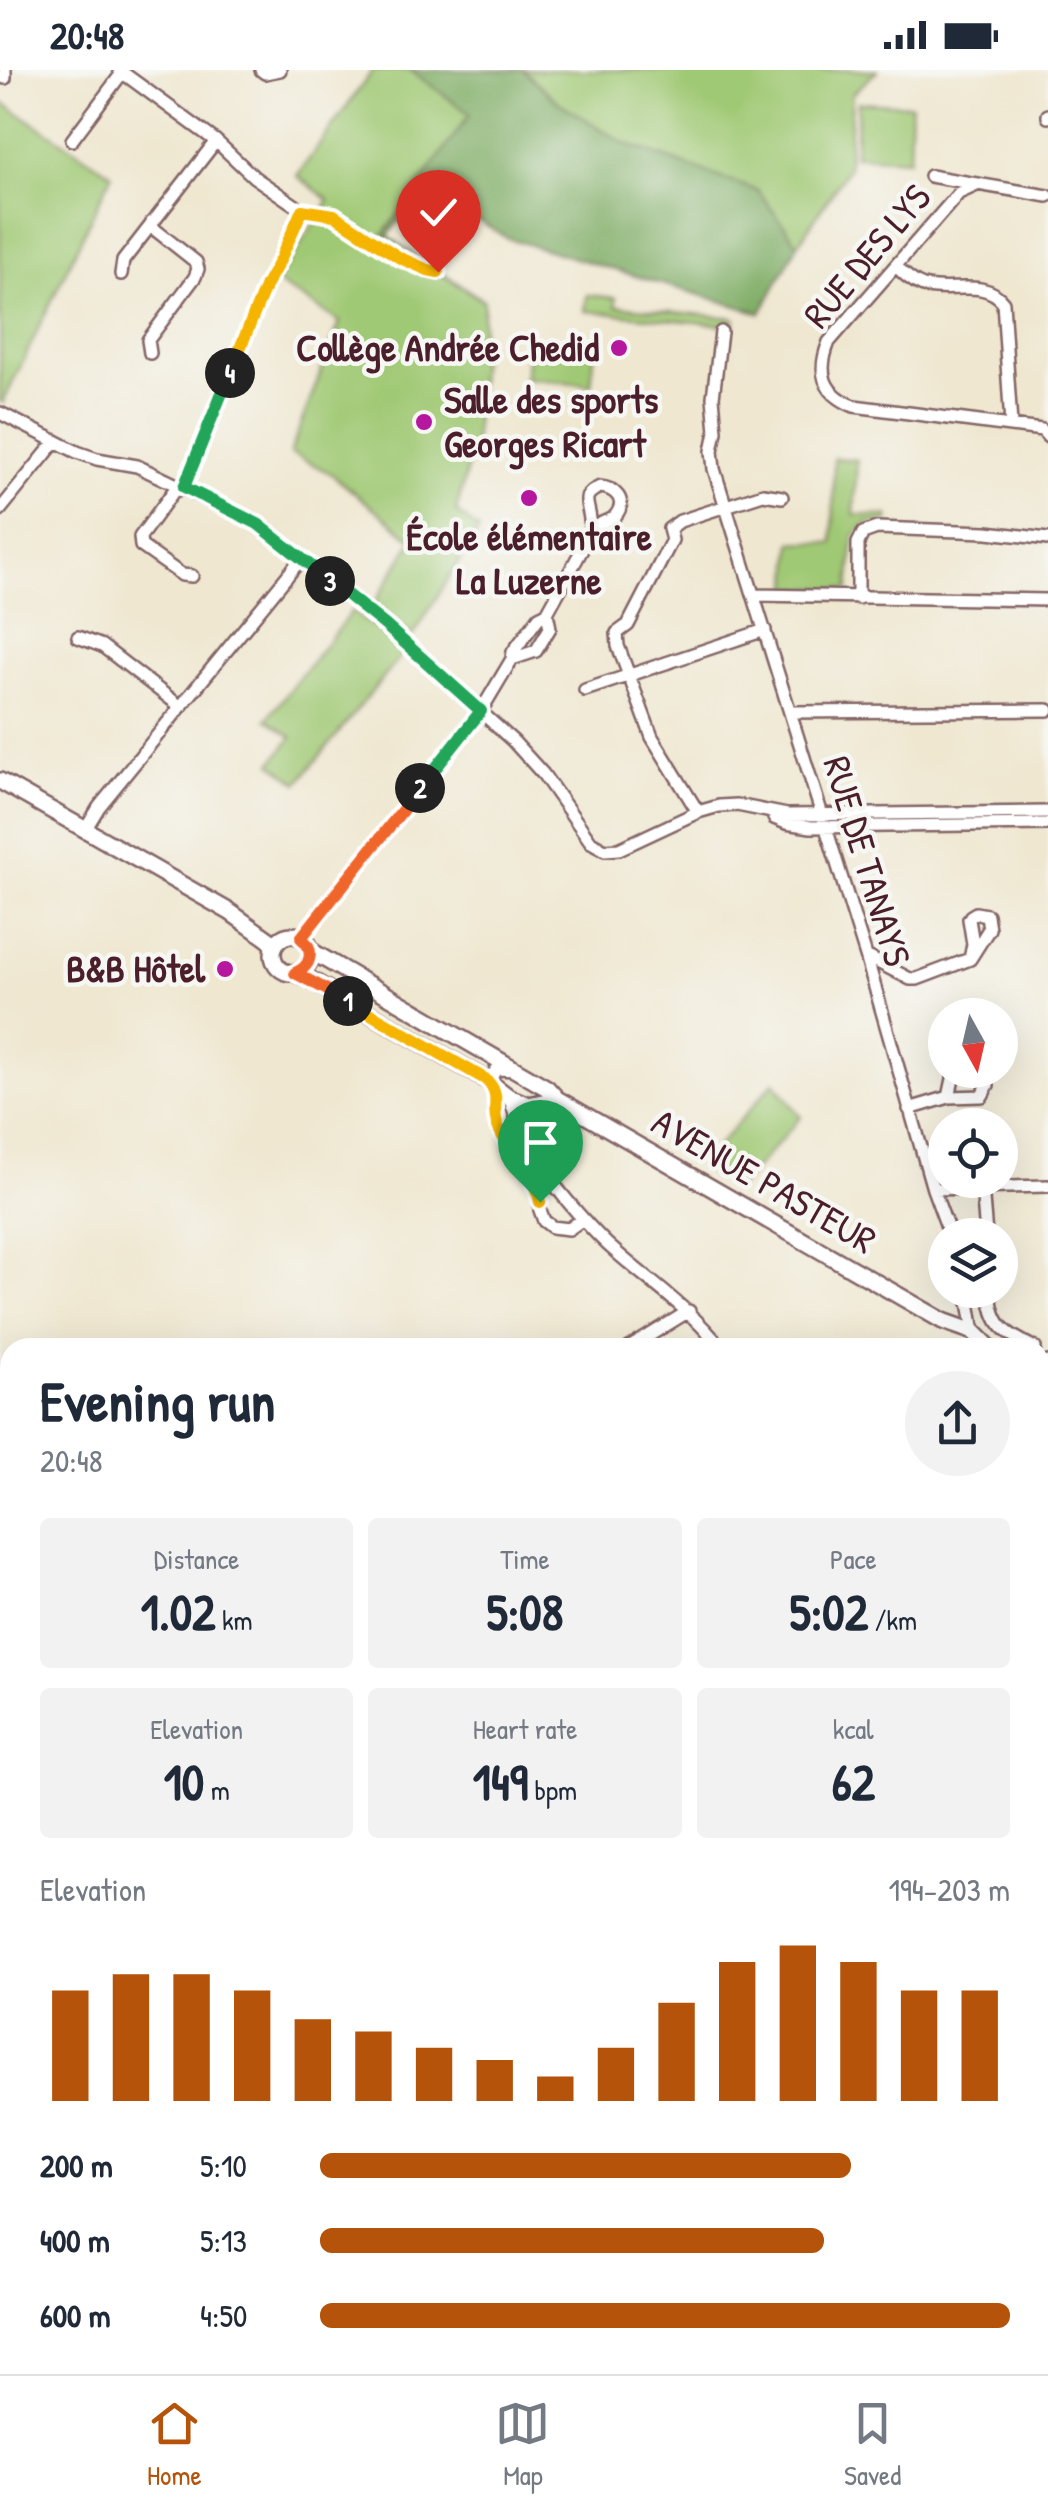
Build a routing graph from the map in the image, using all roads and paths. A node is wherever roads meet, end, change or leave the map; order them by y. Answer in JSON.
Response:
{"nodes":[{"id":1,"x":261,"y":70,"type":"edge"},
{"id":2,"x":280,"y":70,"type":"edge"},
{"id":3,"x":121,"y":71,"type":"edge"},
{"id":4,"x":72,"y":140,"type":"dead end"},
{"id":5,"x":216,"y":142,"type":"junction"},
{"id":6,"x":930,"y":176,"type":"dead end"},
{"id":7,"x":978,"y":184,"type":"junction"},
{"id":8,"x":1048,"y":196,"type":"edge"},
{"id":9,"x":302,"y":210,"type":"junction"},
{"id":10,"x":152,"y":222,"type":"junction"},
{"id":11,"x":896,"y":266,"type":"junction"},
{"id":12,"x":438,"y":272,"type":"dead end"},
{"id":13,"x":121,"y":274,"type":"dead end"},
{"id":14,"x":721,"y":332,"type":"dead end"},
{"id":15,"x":150,"y":353,"type":"dead end"},
{"id":16,"x":0,"y":413,"type":"edge"},
{"id":17,"x":1011,"y":425,"type":"junction"},
{"id":18,"x":1048,"y":437,"type":"edge"},
{"id":19,"x":56,"y":440,"type":"junction"},
{"id":20,"x":184,"y":487,"type":"junction"},
{"id":21,"x":782,"y":498,"type":"dead end"},
{"id":22,"x":726,"y":506,"type":"junction"},
{"id":23,"x":0,"y":510,"type":"edge"},
{"id":24,"x":590,"y":534,"type":"dead end"},
{"id":25,"x":1048,"y":539,"type":"edge"},
{"id":26,"x":302,"y":558,"type":"junction"},
{"id":27,"x":192,"y":576,"type":"dead end"},
{"id":28,"x":754,"y":595,"type":"junction"},
{"id":29,"x":858,"y":598,"type":"junction"},
{"id":30,"x":1048,"y":600,"type":"edge"},
{"id":31,"x":766,"y":630,"type":"junction"},
{"id":32,"x":78,"y":637,"type":"dead end"},
{"id":33,"x":628,"y":676,"type":"junction"},
{"id":34,"x":585,"y":690,"type":"dead end"},
{"id":35,"x":181,"y":707,"type":"junction"},
{"id":36,"x":1048,"y":710,"type":"edge"},
{"id":37,"x":481,"y":711,"type":"junction"},
{"id":38,"x":791,"y":712,"type":"junction"},
{"id":39,"x":0,"y":781,"type":"edge"},
{"id":40,"x":698,"y":812,"type":"junction"},
{"id":41,"x":1048,"y":812,"type":"edge"},
{"id":42,"x":823,"y":821,"type":"junction"},
{"id":43,"x":1048,"y":824,"type":"edge"},
{"id":44,"x":85,"y":830,"type":"junction"},
{"id":45,"x":276,"y":944,"type":"junction"},
{"id":46,"x":306,"y":944,"type":"junction"},
{"id":47,"x":866,"y":956,"type":"junction"},
{"id":48,"x":970,"y":959,"type":"dead end"},
{"id":49,"x":295,"y":973,"type":"junction"},
{"id":50,"x":516,"y":1070,"type":"junction"},
{"id":51,"x":492,"y":1086,"type":"junction"},
{"id":52,"x":951,"y":1088,"type":"edge"},
{"id":53,"x":986,"y":1088,"type":"edge"},
{"id":54,"x":509,"y":1098,"type":"junction"},
{"id":55,"x":556,"y":1098,"type":"junction"},
{"id":56,"x":949,"y":1098,"type":"junction"},
{"id":57,"x":535,"y":1105,"type":"junction"},
{"id":58,"x":909,"y":1109,"type":"junction"},
{"id":59,"x":522,"y":1131,"type":"junction"},
{"id":60,"x":928,"y":1172,"type":"edge"},
{"id":61,"x":1048,"y":1186,"type":"edge"},
{"id":62,"x":1018,"y":1187,"type":"edge"},
{"id":63,"x":583,"y":1218,"type":"junction"},
{"id":64,"x":970,"y":1308,"type":"edge"},
{"id":65,"x":992,"y":1308,"type":"edge"},
{"id":66,"x":689,"y":1311,"type":"junction"},
{"id":67,"x":974,"y":1332,"type":"junction"},
{"id":68,"x":645,"y":1338,"type":"edge"},
{"id":69,"x":712,"y":1338,"type":"edge"},
{"id":70,"x":980,"y":1338,"type":"edge"},
{"id":71,"x":1017,"y":1338,"type":"edge"}],
"edges":[{"from":1,"to":2,"type":"street"},
{"from":3,"to":4,"type":"street"},
{"from":3,"to":5,"type":"street"},
{"from":5,"to":9,"type":"street"},
{"from":5,"to":10,"type":"street"},
{"from":6,"to":7,"type":"street"},
{"from":7,"to":8,"type":"street"},
{"from":7,"to":11,"type":"street","name":"RUE DES LYS"},
{"from":9,"to":12,"type":"street"},
{"from":9,"to":20,"type":"street"},
{"from":10,"to":13,"type":"street"},
{"from":10,"to":15,"type":"street"},
{"from":11,"to":17,"type":"street"},
{"from":11,"to":17,"type":"street","name":"RUE DES LYS"},
{"from":14,"to":22,"type":"street","name":"RUE DE TANAYS"},
{"from":16,"to":19,"type":"street"},
{"from":17,"to":18,"type":"street","name":"RUE DES LYS"},
{"from":19,"to":20,"type":"street"},
{"from":19,"to":23,"type":"street"},
{"from":20,"to":26,"type":"street"},
{"from":20,"to":27,"type":"street"},
{"from":21,"to":22,"type":"street"},
{"from":22,"to":28,"type":"street","name":"RUE DE TANAYS"},
{"from":22,"to":33,"type":"street"},
{"from":24,"to":37,"type":"street"},
{"from":25,"to":29,"type":"street"},
{"from":26,"to":35,"type":"street"},
{"from":26,"to":37,"type":"street"},
{"from":28,"to":29,"type":"street"},
{"from":28,"to":31,"type":"street","name":"RUE DE TANAYS"},
{"from":29,"to":30,"type":"street"},
{"from":31,"to":33,"type":"street"},
{"from":31,"to":38,"type":"street","name":"RUE DE TANAYS"},
{"from":32,"to":35,"type":"street"},
{"from":33,"to":34,"type":"street"},
{"from":33,"to":40,"type":"street"},
{"from":35,"to":44,"type":"street"},
{"from":36,"to":38,"type":"street"},
{"from":37,"to":40,"type":"street"},
{"from":37,"to":46,"type":"street"},
{"from":38,"to":42,"type":"street","name":"RUE DE TANAYS"},
{"from":39,"to":44,"type":"main road"},
{"from":40,"to":42,"type":"street"},
{"from":41,"to":42,"type":"street"},
{"from":42,"to":43,"type":"street"},
{"from":42,"to":47,"type":"street","name":"RUE DE TANAYS"},
{"from":44,"to":45,"type":"main road"},
{"from":45,"to":46,"type":"main road"},
{"from":45,"to":49,"type":"main road"},
{"from":46,"to":49,"type":"main road"},
{"from":46,"to":50,"type":"main road","name":"AVENUE PASTEUR"},
{"from":47,"to":48,"type":"street"},
{"from":47,"to":58,"type":"street","name":"RUE DE TANAYS"},
{"from":49,"to":51,"type":"main road"},
{"from":50,"to":51,"type":"street"},
{"from":50,"to":55,"type":"main road","name":"AVENUE PASTEUR"},
{"from":51,"to":54,"type":"main road"},
{"from":51,"to":63,"type":"street"},
{"from":52,"to":56,"type":"street"},
{"from":53,"to":56,"type":"street"},
{"from":54,"to":57,"type":"main road"},
{"from":54,"to":59,"type":"street"},
{"from":55,"to":57,"type":"main road"},
{"from":55,"to":67,"type":"main road","name":"AVENUE PASTEUR"},
{"from":56,"to":58,"type":"street"},
{"from":57,"to":59,"type":"street"},
{"from":58,"to":60,"type":"street","name":"RUE DE TANAYS"},
{"from":59,"to":63,"type":"street"},
{"from":61,"to":62,"type":"street"},
{"from":63,"to":66,"type":"street"},
{"from":64,"to":67,"type":"street"},
{"from":65,"to":71,"type":"street"},
{"from":66,"to":68,"type":"street"},
{"from":66,"to":69,"type":"street"},
{"from":67,"to":70,"type":"main road","name":"AVENUE PASTEUR"}]}
